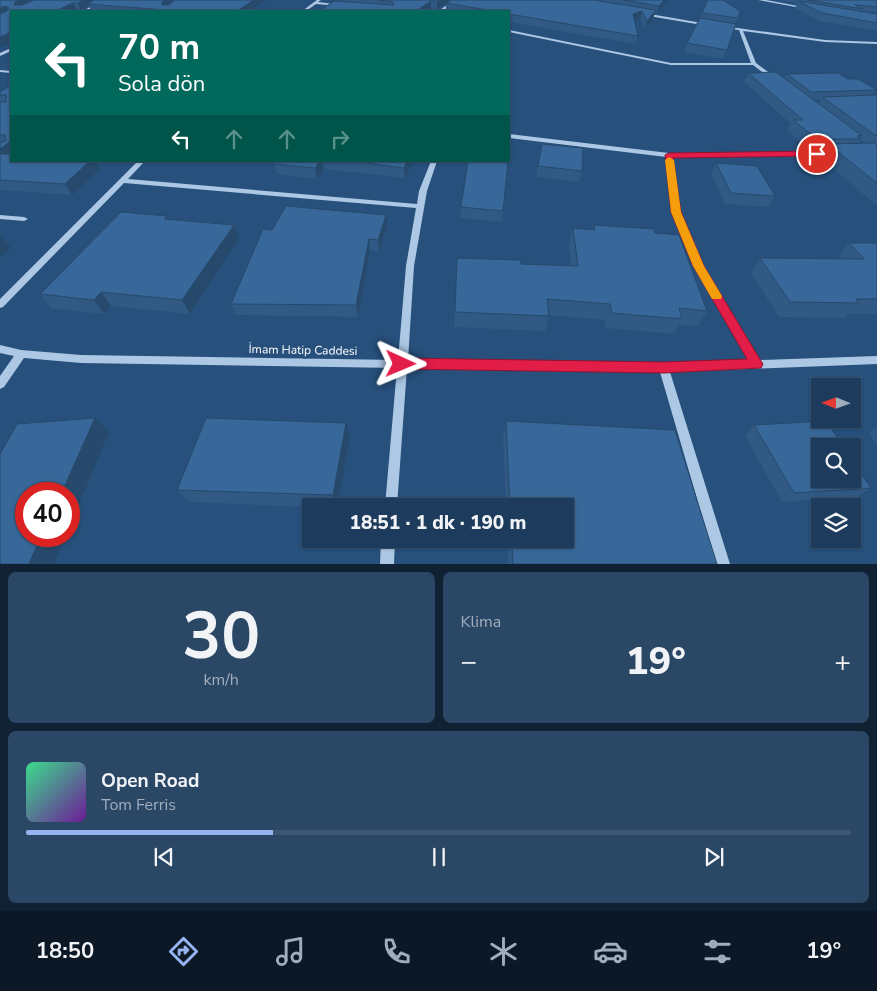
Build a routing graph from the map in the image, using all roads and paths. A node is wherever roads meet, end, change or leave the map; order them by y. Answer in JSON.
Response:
{"nodes":[{"id":1,"x":105,"y":0,"type":"edge"},
{"id":2,"x":456,"y":0,"type":"edge"},
{"id":3,"x":760,"y":0,"type":"edge"},
{"id":4,"x":317,"y":1,"type":"edge"},
{"id":5,"x":344,"y":6,"type":"edge"},
{"id":6,"x":809,"y":8,"type":"edge"},
{"id":7,"x":87,"y":10,"type":"edge"},
{"id":8,"x":305,"y":10,"type":"edge"},
{"id":9,"x":441,"y":10,"type":"edge"},
{"id":10,"x":637,"y":13,"type":"edge"},
{"id":11,"x":741,"y":30,"type":"junction"},
{"id":12,"x":510,"y":31,"type":"edge"},
{"id":13,"x":877,"y":43,"type":"edge"},
{"id":14,"x":754,"y":64,"type":"junction"},
{"id":15,"x":776,"y":81,"type":"edge"},
{"id":16,"x":510,"y":136,"type":"edge"},
{"id":17,"x":843,"y":154,"type":"edge"},
{"id":18,"x":669,"y":155,"type":"junction"},
{"id":19,"x":141,"y":162,"type":"edge"},
{"id":20,"x":434,"y":162,"type":"edge"},
{"id":21,"x":122,"y":181,"type":"junction"},
{"id":22,"x":420,"y":206,"type":"junction"},
{"id":23,"x":0,"y":217,"type":"edge"},
{"id":24,"x":24,"y":219,"type":"dead end"},
{"id":25,"x":0,"y":305,"type":"edge"},
{"id":26,"x":0,"y":349,"type":"edge"},
{"id":27,"x":21,"y":354,"type":"junction"},
{"id":28,"x":877,"y":360,"type":"edge"},
{"id":29,"x":401,"y":364,"type":"junction"},
{"id":30,"x":756,"y":364,"type":"junction"},
{"id":31,"x":664,"y":368,"type":"junction"},
{"id":32,"x":0,"y":384,"type":"edge"},
{"id":33,"x":392,"y":498,"type":"edge"},
{"id":34,"x":388,"y":548,"type":"edge"},
{"id":35,"x":387,"y":564,"type":"edge"},
{"id":36,"x":722,"y":564,"type":"edge"}],
"edges":[{"from":1,"to":7,"type":"street"},
{"from":2,"to":9,"type":"street"},
{"from":3,"to":6,"type":"street"},
{"from":4,"to":5,"type":"street"},
{"from":4,"to":8,"type":"street"},
{"from":10,"to":11,"type":"street"},
{"from":11,"to":13,"type":"street"},
{"from":11,"to":14,"type":"street"},
{"from":12,"to":14,"type":"street"},
{"from":14,"to":15,"type":"street"},
{"from":16,"to":18,"type":"street"},
{"from":17,"to":18,"type":"street"},
{"from":18,"to":30,"type":"street"},
{"from":19,"to":21,"type":"street"},
{"from":20,"to":22,"type":"street"},
{"from":21,"to":22,"type":"street"},
{"from":21,"to":25,"type":"street"},
{"from":22,"to":29,"type":"street"},
{"from":23,"to":24,"type":"street"},
{"from":26,"to":27,"type":"street","name":"İmam Hatip Caddesi"},
{"from":27,"to":29,"type":"street","name":"İmam Hatip Caddesi"},
{"from":27,"to":32,"type":"street"},
{"from":28,"to":30,"type":"street","name":"İmam Hatip Caddesi"},
{"from":29,"to":31,"type":"street","name":"İmam Hatip Caddesi"},
{"from":29,"to":33,"type":"street"},
{"from":30,"to":31,"type":"street","name":"İmam Hatip Caddesi"},
{"from":31,"to":36,"type":"street"},
{"from":34,"to":35,"type":"street"}]}
